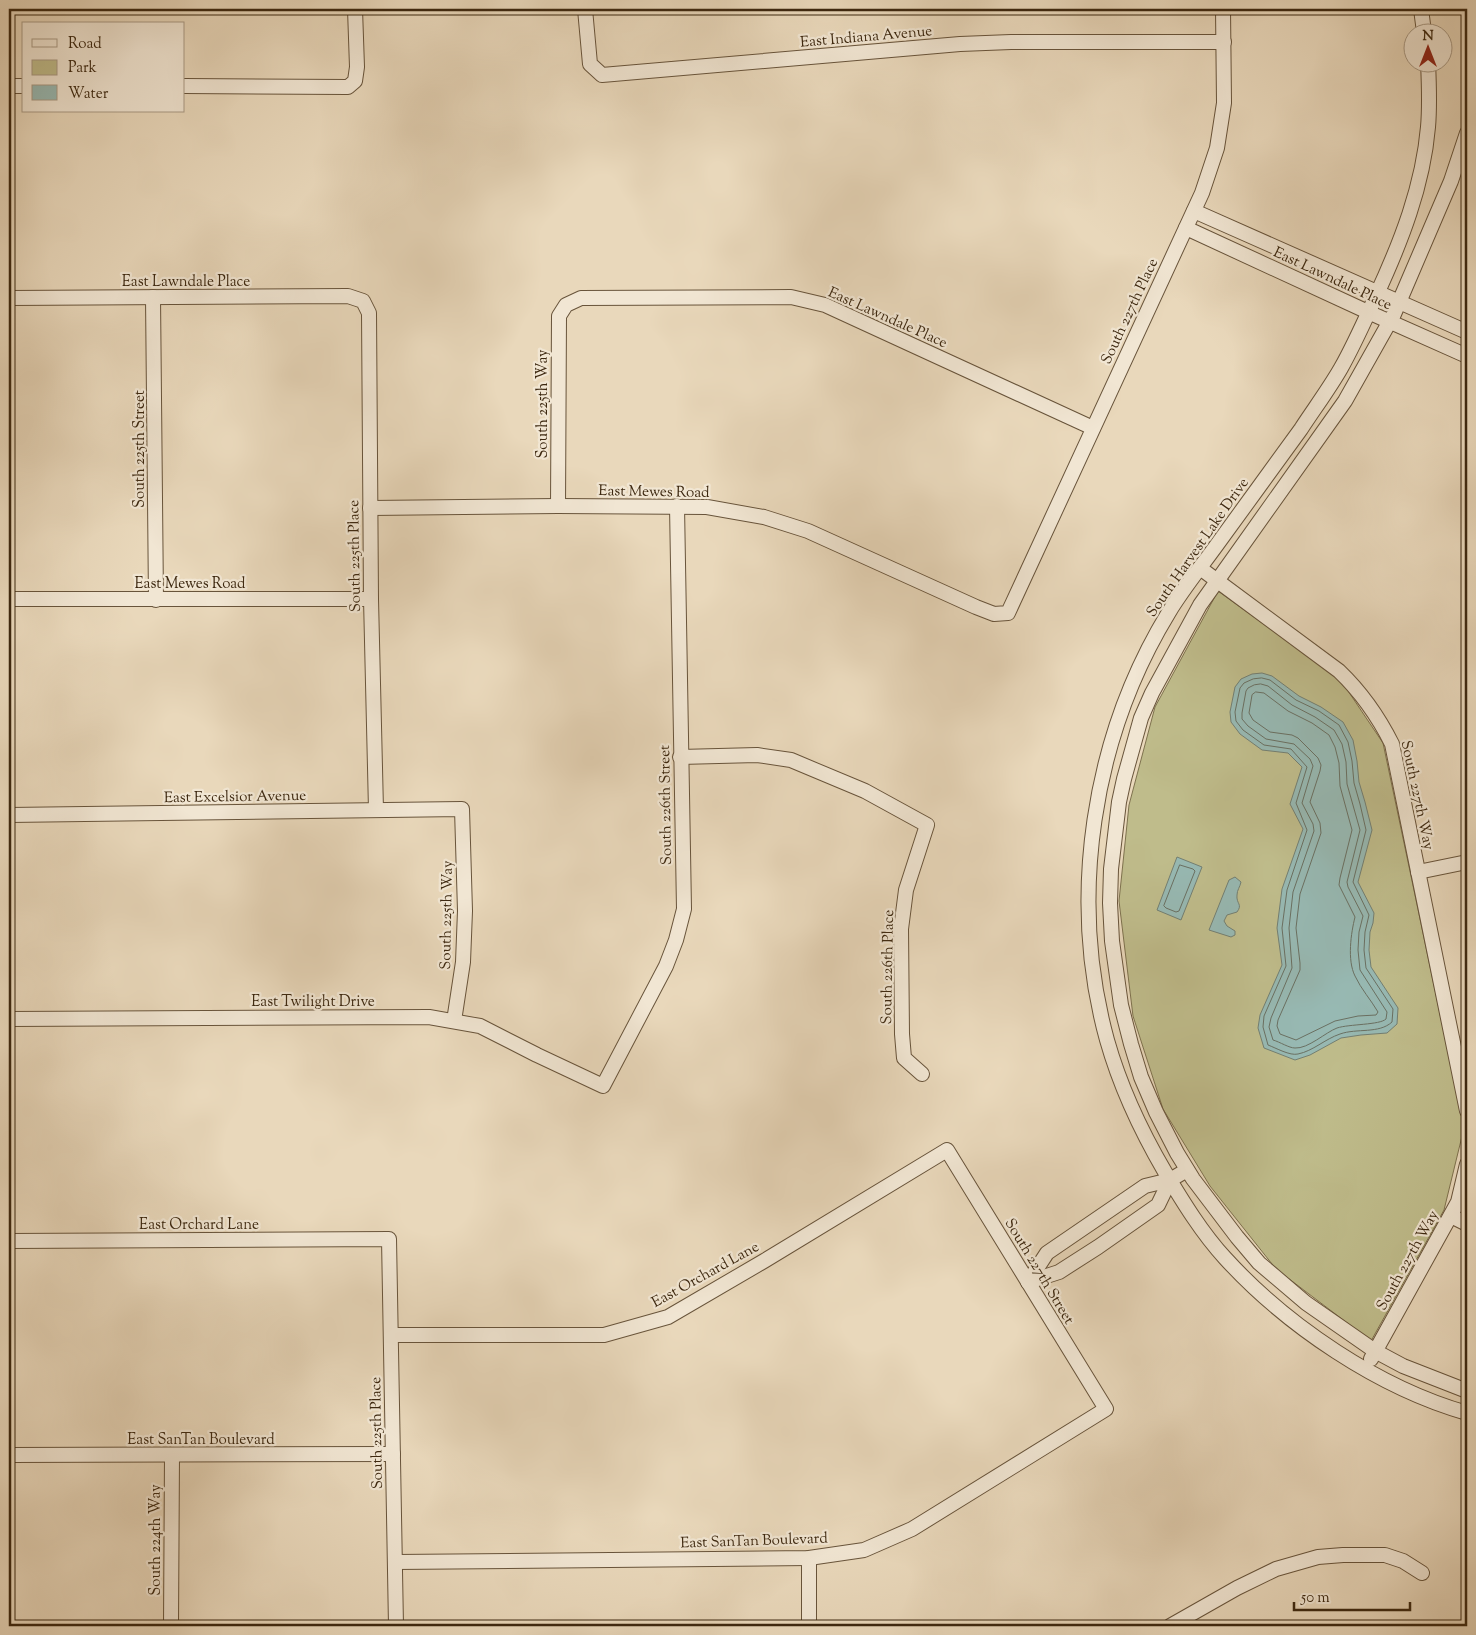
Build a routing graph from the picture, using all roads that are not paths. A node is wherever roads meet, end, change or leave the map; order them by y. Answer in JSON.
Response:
{"nodes":[{"id":1,"x":355,"y":9,"type":"edge"},
{"id":2,"x":585,"y":9,"type":"edge"},
{"id":3,"x":1223,"y":9,"type":"edge"},
{"id":4,"x":1421,"y":9,"type":"edge"},
{"id":5,"x":1423,"y":22,"type":"edge"},
{"id":6,"x":1224,"y":42,"type":"junction"},
{"id":7,"x":1429,"y":72,"type":"edge"},
{"id":8,"x":9,"y":86,"type":"edge"},
{"id":9,"x":22,"y":86,"type":"edge"},
{"id":10,"x":185,"y":86,"type":"edge"},
{"id":11,"x":1467,"y":133,"type":"edge"},
{"id":12,"x":1194,"y":211,"type":"junction"},
{"id":13,"x":1186,"y":228,"type":"junction"},
{"id":14,"x":1378,"y":292,"type":"junction"},
{"id":15,"x":154,"y":297,"type":"junction"},
{"id":16,"x":9,"y":298,"type":"edge"},
{"id":17,"x":363,"y":301,"type":"joint"},
{"id":18,"x":1399,"y":302,"type":"junction"},
{"id":19,"x":566,"y":305,"type":"joint"},
{"id":20,"x":1368,"y":312,"type":"junction"},
{"id":21,"x":1389,"y":322,"type":"junction"},
{"id":22,"x":1467,"y":332,"type":"edge"},
{"id":23,"x":1467,"y":356,"type":"edge"},
{"id":24,"x":1093,"y":428,"type":"junction"},
{"id":25,"x":558,"y":506,"type":"junction"},
{"id":26,"x":677,"y":506,"type":"junction"},
{"id":27,"x":370,"y":508,"type":"junction"},
{"id":28,"x":1200,"y":568,"type":"junction"},
{"id":29,"x":1218,"y":581,"type":"junction"},
{"id":30,"x":371,"y":598,"type":"junction"},
{"id":31,"x":9,"y":599,"type":"edge"},
{"id":32,"x":156,"y":600,"type":"junction"},
{"id":33,"x":1008,"y":613,"type":"joint"},
{"id":34,"x":680,"y":757,"type":"junction"},
{"id":35,"x":462,"y":809,"type":"joint"},
{"id":36,"x":376,"y":810,"type":"junction"},
{"id":37,"x":9,"y":815,"type":"edge"},
{"id":38,"x":1467,"y":862,"type":"edge"},
{"id":39,"x":1418,"y":872,"type":"junction"},
{"id":40,"x":9,"y":1018,"type":"edge"},
{"id":41,"x":454,"y":1021,"type":"junction"},
{"id":42,"x":922,"y":1074,"type":"dead end"},
{"id":43,"x":603,"y":1086,"type":"joint"},
{"id":44,"x":1467,"y":1111,"type":"edge"},
{"id":45,"x":947,"y":1150,"type":"joint"},
{"id":46,"x":1467,"y":1164,"type":"edge"},
{"id":47,"x":1187,"y":1170,"type":"junction"},
{"id":48,"x":1170,"y":1180,"type":"junction"},
{"id":49,"x":1450,"y":1216,"type":"junction"},
{"id":50,"x":1092,"y":1221,"type":"junction"},
{"id":51,"x":1467,"y":1224,"type":"edge"},
{"id":52,"x":389,"y":1239,"type":"joint"},
{"id":53,"x":9,"y":1241,"type":"edge"},
{"id":54,"x":1106,"y":1241,"type":"junction"},
{"id":55,"x":1028,"y":1282,"type":"junction"},
{"id":56,"x":391,"y":1335,"type":"junction"},
{"id":57,"x":1374,"y":1351,"type":"junction"},
{"id":58,"x":1365,"y":1368,"type":"junction"},
{"id":59,"x":1467,"y":1391,"type":"edge"},
{"id":60,"x":1106,"y":1409,"type":"joint"},
{"id":61,"x":1467,"y":1413,"type":"edge"},
{"id":62,"x":393,"y":1454,"type":"junction"},
{"id":63,"x":9,"y":1455,"type":"edge"},
{"id":64,"x":172,"y":1455,"type":"junction"},
{"id":65,"x":809,"y":1558,"type":"junction"},
{"id":66,"x":395,"y":1562,"type":"junction"},
{"id":67,"x":1422,"y":1573,"type":"dead end"},
{"id":68,"x":171,"y":1626,"type":"edge"},
{"id":69,"x":396,"y":1626,"type":"edge"},
{"id":70,"x":809,"y":1626,"type":"edge"},
{"id":71,"x":1170,"y":1626,"type":"edge"}],
"edges":[{"from":1,"to":10,"type":"street"},
{"from":2,"to":6,"type":"street","name":"East Indiana Avenue"},
{"from":3,"to":6,"type":"street","name":"South 227th Place"},
{"from":4,"to":5,"type":"street"},
{"from":6,"to":12,"type":"street","name":"South 227th Place"},
{"from":7,"to":14,"type":"street","name":"South Harvest Lake Drive"},
{"from":8,"to":9,"type":"street"},
{"from":11,"to":18,"type":"street"},
{"from":12,"to":13,"type":"street","name":"South 227th Place"},
{"from":12,"to":14,"type":"street","name":"East Lawndale Place"},
{"from":13,"to":20,"type":"street","name":"East Lawndale Place"},
{"from":13,"to":24,"type":"street","name":"South 227th Place"},
{"from":14,"to":18,"type":"street","name":"East Lawndale Place"},
{"from":14,"to":20,"type":"street","name":"South Harvest Lake Drive"},
{"from":15,"to":16,"type":"street","name":"East Lawndale Place"},
{"from":15,"to":17,"type":"street","name":"East Lawndale Place"},
{"from":15,"to":32,"type":"street","name":"South 225th Street"},
{"from":17,"to":27,"type":"street","name":"South 225th Place"},
{"from":18,"to":21,"type":"street"},
{"from":18,"to":22,"type":"street","name":"East Lawndale Place"},
{"from":19,"to":24,"type":"street","name":"East Lawndale Place"},
{"from":19,"to":25,"type":"street","name":"South 225th Way"},
{"from":20,"to":21,"type":"street","name":"East Lawndale Place"},
{"from":20,"to":28,"type":"street","name":"South Harvest Lake Drive"},
{"from":21,"to":23,"type":"street","name":"East Lawndale Place"},
{"from":21,"to":29,"type":"street"},
{"from":24,"to":33,"type":"street","name":"South 227th Place"},
{"from":25,"to":26,"type":"street","name":"East Mewes Road"},
{"from":25,"to":27,"type":"street","name":"East Mewes Road"},
{"from":26,"to":33,"type":"street","name":"East Mewes Road"},
{"from":26,"to":34,"type":"street","name":"South 226th Street"},
{"from":27,"to":30,"type":"street","name":"South 225th Place"},
{"from":28,"to":29,"type":"street","name":"South 227th Way"},
{"from":28,"to":48,"type":"street","name":"South Harvest Lake Drive"},
{"from":29,"to":39,"type":"street","name":"South 227th Way"},
{"from":29,"to":47,"type":"street"},
{"from":30,"to":32,"type":"street","name":"East Mewes Road"},
{"from":30,"to":36,"type":"street","name":"South 225th Place"},
{"from":31,"to":32,"type":"street","name":"East Mewes Road"},
{"from":34,"to":42,"type":"street","name":"South 226th Place"},
{"from":34,"to":43,"type":"street","name":"South 226th Street"},
{"from":35,"to":36,"type":"street","name":"East Excelsior Avenue"},
{"from":35,"to":41,"type":"street","name":"South 225th Way"},
{"from":36,"to":37,"type":"street","name":"East Excelsior Avenue"},
{"from":38,"to":39,"type":"street"},
{"from":39,"to":44,"type":"street","name":"South 227th Way"},
{"from":40,"to":41,"type":"street","name":"East Twilight Drive"},
{"from":41,"to":43,"type":"street","name":"East Twilight Drive"},
{"from":45,"to":55,"type":"street","name":"South 227th Street"},
{"from":45,"to":56,"type":"street","name":"East Orchard Lane"},
{"from":46,"to":49,"type":"street","name":"South 227th Way"},
{"from":47,"to":48,"type":"street"},
{"from":47,"to":57,"type":"street"},
{"from":48,"to":50,"type":"street"},
{"from":48,"to":54,"type":"street"},
{"from":48,"to":58,"type":"street","name":"South Harvest Lake Drive"},
{"from":49,"to":51,"type":"street"},
{"from":49,"to":57,"type":"street","name":"South 227th Way"},
{"from":50,"to":54,"type":"street"},
{"from":50,"to":55,"type":"street"},
{"from":52,"to":53,"type":"street","name":"East Orchard Lane"},
{"from":52,"to":56,"type":"street","name":"South 225th Place"},
{"from":54,"to":55,"type":"street"},
{"from":55,"to":60,"type":"street","name":"South 227th Street"},
{"from":56,"to":62,"type":"street","name":"South 225th Place"},
{"from":57,"to":58,"type":"street","name":"South 227th Way"},
{"from":57,"to":59,"type":"street"},
{"from":58,"to":61,"type":"street","name":"South Harvest Lake Drive"},
{"from":60,"to":65,"type":"street","name":"East SanTan Boulevard"},
{"from":62,"to":64,"type":"street","name":"East SanTan Boulevard"},
{"from":62,"to":66,"type":"street","name":"South 225th Place"},
{"from":63,"to":64,"type":"street","name":"East SanTan Boulevard"},
{"from":64,"to":68,"type":"street","name":"South 224th Way"},
{"from":65,"to":66,"type":"street","name":"East SanTan Boulevard"},
{"from":65,"to":70,"type":"street"},
{"from":66,"to":69,"type":"street","name":"South 225th Place"},
{"from":67,"to":71,"type":"street"}]}
